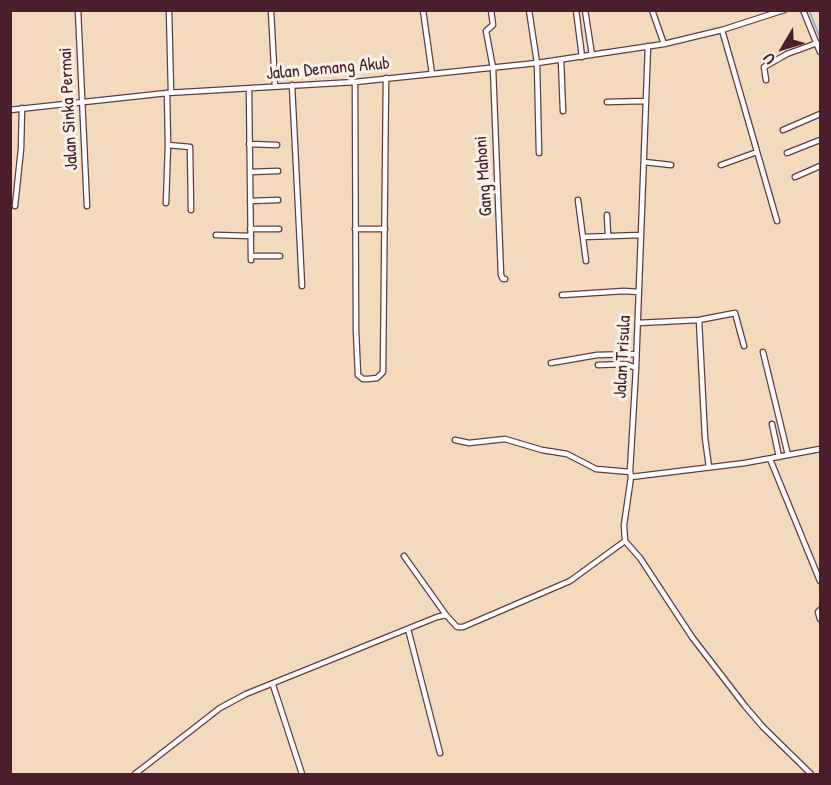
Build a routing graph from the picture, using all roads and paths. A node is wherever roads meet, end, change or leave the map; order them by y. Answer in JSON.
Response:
{"nodes":[{"id":1,"x":78,"y":10,"type":"edge"},
{"id":2,"x":169,"y":10,"type":"edge"},
{"id":3,"x":271,"y":10,"type":"edge"},
{"id":4,"x":423,"y":10,"type":"edge"},
{"id":5,"x":491,"y":10,"type":"edge"},
{"id":6,"x":529,"y":10,"type":"edge"},
{"id":7,"x":576,"y":10,"type":"edge"},
{"id":8,"x":585,"y":10,"type":"edge"},
{"id":9,"x":652,"y":10,"type":"edge"},
{"id":10,"x":784,"y":10,"type":"edge"},
{"id":11,"x":803,"y":10,"type":"edge"},
{"id":12,"x":722,"y":30,"type":"junction"},
{"id":13,"x":817,"y":43,"type":"junction"},
{"id":14,"x":664,"y":44,"type":"junction"},
{"id":15,"x":648,"y":46,"type":"junction"},
{"id":16,"x":820,"y":52,"type":"edge"},
{"id":17,"x":592,"y":56,"type":"junction"},
{"id":18,"x":582,"y":57,"type":"junction"},
{"id":19,"x":561,"y":60,"type":"junction"},
{"id":20,"x":537,"y":63,"type":"junction"},
{"id":21,"x":493,"y":68,"type":"junction"},
{"id":22,"x":430,"y":74,"type":"junction"},
{"id":23,"x":386,"y":78,"type":"junction"},
{"id":24,"x":766,"y":80,"type":"dead end"},
{"id":25,"x":355,"y":82,"type":"junction"},
{"id":26,"x":292,"y":85,"type":"junction"},
{"id":27,"x":276,"y":86,"type":"junction"},
{"id":28,"x":249,"y":88,"type":"junction"},
{"id":29,"x":169,"y":93,"type":"junction"},
{"id":30,"x":83,"y":101,"type":"junction"},
{"id":31,"x":607,"y":102,"type":"dead end"},
{"id":32,"x":646,"y":102,"type":"junction"},
{"id":33,"x":22,"y":108,"type":"junction"},
{"id":34,"x":10,"y":110,"type":"edge"},
{"id":35,"x":563,"y":111,"type":"dead end"},
{"id":36,"x":820,"y":114,"type":"edge"},
{"id":37,"x":783,"y":130,"type":"dead end"},
{"id":38,"x":820,"y":140,"type":"edge"},
{"id":39,"x":249,"y":144,"type":"junction"},
{"id":40,"x":168,"y":145,"type":"junction"},
{"id":41,"x":277,"y":145,"type":"dead end"},
{"id":42,"x":539,"y":153,"type":"dead end"},
{"id":43,"x":757,"y":153,"type":"junction"},
{"id":44,"x":787,"y":153,"type":"dead end"},
{"id":45,"x":644,"y":162,"type":"junction"},
{"id":46,"x":671,"y":165,"type":"dead end"},
{"id":47,"x":721,"y":165,"type":"dead end"},
{"id":48,"x":820,"y":166,"type":"edge"},
{"id":49,"x":278,"y":171,"type":"dead end"},
{"id":50,"x":250,"y":172,"type":"junction"},
{"id":51,"x":795,"y":177,"type":"dead end"},
{"id":52,"x":278,"y":200,"type":"dead end"},
{"id":53,"x":578,"y":200,"type":"dead end"},
{"id":54,"x":250,"y":201,"type":"junction"},
{"id":55,"x":166,"y":203,"type":"dead end"},
{"id":56,"x":15,"y":206,"type":"dead end"},
{"id":57,"x":87,"y":206,"type":"dead end"},
{"id":58,"x":191,"y":210,"type":"dead end"},
{"id":59,"x":607,"y":215,"type":"dead end"},
{"id":60,"x":777,"y":221,"type":"dead end"},
{"id":61,"x":250,"y":229,"type":"junction"},
{"id":62,"x":279,"y":229,"type":"dead end"},
{"id":63,"x":355,"y":229,"type":"junction"},
{"id":64,"x":385,"y":229,"type":"junction"},
{"id":65,"x":216,"y":235,"type":"dead end"},
{"id":66,"x":641,"y":235,"type":"junction"},
{"id":67,"x":250,"y":236,"type":"junction"},
{"id":68,"x":608,"y":236,"type":"junction"},
{"id":69,"x":583,"y":237,"type":"junction"},
{"id":70,"x":280,"y":256,"type":"dead end"},
{"id":71,"x":586,"y":261,"type":"dead end"},
{"id":72,"x":505,"y":279,"type":"dead end"},
{"id":73,"x":302,"y":286,"type":"dead end"},
{"id":74,"x":639,"y":292,"type":"junction"},
{"id":75,"x":562,"y":295,"type":"dead end"},
{"id":76,"x":699,"y":320,"type":"junction"},
{"id":77,"x":638,"y":322,"type":"junction"},
{"id":78,"x":744,"y":346,"type":"dead end"},
{"id":79,"x":763,"y":352,"type":"dead end"},
{"id":80,"x":636,"y":354,"type":"junction"},
{"id":81,"x":550,"y":363,"type":"dead end"},
{"id":82,"x":598,"y":365,"type":"dead end"},
{"id":83,"x":636,"y":368,"type":"junction"},
{"id":84,"x":772,"y":424,"type":"dead end"},
{"id":85,"x":455,"y":440,"type":"dead end"},
{"id":86,"x":820,"y":449,"type":"edge"},
{"id":87,"x":788,"y":455,"type":"junction"},
{"id":88,"x":779,"y":457,"type":"junction"},
{"id":89,"x":770,"y":459,"type":"junction"},
{"id":90,"x":709,"y":467,"type":"junction"},
{"id":91,"x":631,"y":474,"type":"junction"},
{"id":92,"x":625,"y":541,"type":"junction"},
{"id":93,"x":404,"y":556,"type":"dead end"},
{"id":94,"x":820,"y":581,"type":"edge"},
{"id":95,"x":820,"y":610,"type":"edge"},
{"id":96,"x":442,"y":616,"type":"junction"},
{"id":97,"x":820,"y":619,"type":"edge"},
{"id":98,"x":408,"y":629,"type":"junction"},
{"id":99,"x":273,"y":685,"type":"junction"},
{"id":100,"x":440,"y":753,"type":"dead end"},
{"id":101,"x":135,"y":774,"type":"edge"},
{"id":102,"x":302,"y":774,"type":"edge"},
{"id":103,"x":811,"y":774,"type":"edge"}],
"edges":[{"from":1,"to":30,"type":"street","name":"Jalan Sinka Permai"},
{"from":2,"to":29,"type":"street"},
{"from":3,"to":27,"type":"street"},
{"from":4,"to":22,"type":"street"},
{"from":5,"to":21,"type":"street","name":"Gang Mahoni"},
{"from":6,"to":20,"type":"street"},
{"from":7,"to":18,"type":"street"},
{"from":8,"to":17,"type":"street"},
{"from":9,"to":14,"type":"street"},
{"from":10,"to":12,"type":"street","name":"Jalan Demang Akub"},
{"from":11,"to":13,"type":"street"},
{"from":12,"to":14,"type":"street","name":"Jalan Demang Akub"},
{"from":12,"to":43,"type":"street"},
{"from":13,"to":16,"type":"street"},
{"from":13,"to":24,"type":"street"},
{"from":14,"to":15,"type":"street","name":"Jalan Demang Akub"},
{"from":15,"to":17,"type":"street","name":"Jalan Demang Akub"},
{"from":15,"to":32,"type":"street","name":"Jalan Trisula"},
{"from":17,"to":18,"type":"street","name":"Jalan Demang Akub"},
{"from":18,"to":19,"type":"street","name":"Jalan Demang Akub"},
{"from":19,"to":20,"type":"street","name":"Jalan Demang Akub"},
{"from":19,"to":35,"type":"street"},
{"from":20,"to":21,"type":"street","name":"Jalan Demang Akub"},
{"from":20,"to":42,"type":"street"},
{"from":21,"to":22,"type":"street","name":"Jalan Demang Akub"},
{"from":21,"to":72,"type":"street","name":"Gang Mahoni"},
{"from":22,"to":23,"type":"street","name":"Jalan Demang Akub"},
{"from":23,"to":25,"type":"street","name":"Jalan Demang Akub"},
{"from":23,"to":64,"type":"street"},
{"from":25,"to":26,"type":"street","name":"Jalan Demang Akub"},
{"from":25,"to":63,"type":"street"},
{"from":26,"to":27,"type":"street","name":"Jalan Demang Akub"},
{"from":26,"to":73,"type":"street"},
{"from":27,"to":28,"type":"street","name":"Jalan Demang Akub"},
{"from":28,"to":29,"type":"street","name":"Jalan Demang Akub"},
{"from":28,"to":39,"type":"street"},
{"from":29,"to":30,"type":"street","name":"Jalan Demang Akub"},
{"from":29,"to":40,"type":"street"},
{"from":30,"to":33,"type":"street","name":"Jalan Demang Akub"},
{"from":30,"to":57,"type":"street","name":"Jalan Sinka Permai"},
{"from":31,"to":32,"type":"street"},
{"from":32,"to":45,"type":"street","name":"Jalan Trisula"},
{"from":33,"to":34,"type":"street","name":"Jalan Demang Akub"},
{"from":33,"to":56,"type":"street"},
{"from":36,"to":37,"type":"street"},
{"from":38,"to":44,"type":"street"},
{"from":39,"to":41,"type":"street"},
{"from":39,"to":50,"type":"street"},
{"from":40,"to":55,"type":"street"},
{"from":40,"to":58,"type":"street"},
{"from":43,"to":47,"type":"street"},
{"from":43,"to":60,"type":"street"},
{"from":45,"to":46,"type":"street"},
{"from":45,"to":66,"type":"street","name":"Jalan Trisula"},
{"from":48,"to":51,"type":"street"},
{"from":49,"to":50,"type":"street"},
{"from":50,"to":54,"type":"street"},
{"from":52,"to":54,"type":"street"},
{"from":53,"to":69,"type":"street"},
{"from":54,"to":61,"type":"street"},
{"from":59,"to":68,"type":"street"},
{"from":61,"to":62,"type":"street"},
{"from":61,"to":67,"type":"street"},
{"from":63,"to":64,"type":"street"},
{"from":63,"to":64,"type":"street"},
{"from":65,"to":67,"type":"street"},
{"from":66,"to":68,"type":"street"},
{"from":66,"to":74,"type":"street","name":"Jalan Trisula"},
{"from":67,"to":70,"type":"street"},
{"from":68,"to":69,"type":"street"},
{"from":69,"to":71,"type":"street"},
{"from":74,"to":75,"type":"street"},
{"from":74,"to":77,"type":"street","name":"Jalan Trisula"},
{"from":76,"to":77,"type":"street"},
{"from":76,"to":78,"type":"street"},
{"from":76,"to":90,"type":"street"},
{"from":77,"to":80,"type":"street","name":"Jalan Trisula"},
{"from":79,"to":87,"type":"street"},
{"from":80,"to":81,"type":"street"},
{"from":80,"to":83,"type":"street","name":"Jalan Trisula"},
{"from":82,"to":83,"type":"street"},
{"from":83,"to":91,"type":"street","name":"Jalan Trisula"},
{"from":84,"to":88,"type":"street"},
{"from":85,"to":91,"type":"street"},
{"from":86,"to":87,"type":"street"},
{"from":87,"to":88,"type":"street"},
{"from":88,"to":89,"type":"street"},
{"from":89,"to":90,"type":"street"},
{"from":89,"to":94,"type":"street"},
{"from":90,"to":91,"type":"street"},
{"from":91,"to":92,"type":"street","name":"Jalan Trisula"},
{"from":92,"to":96,"type":"street"},
{"from":92,"to":103,"type":"street"},
{"from":93,"to":96,"type":"street"},
{"from":95,"to":97,"type":"street"},
{"from":96,"to":98,"type":"street"},
{"from":98,"to":99,"type":"street"},
{"from":98,"to":100,"type":"street"},
{"from":99,"to":101,"type":"street"},
{"from":99,"to":102,"type":"street"}]}
